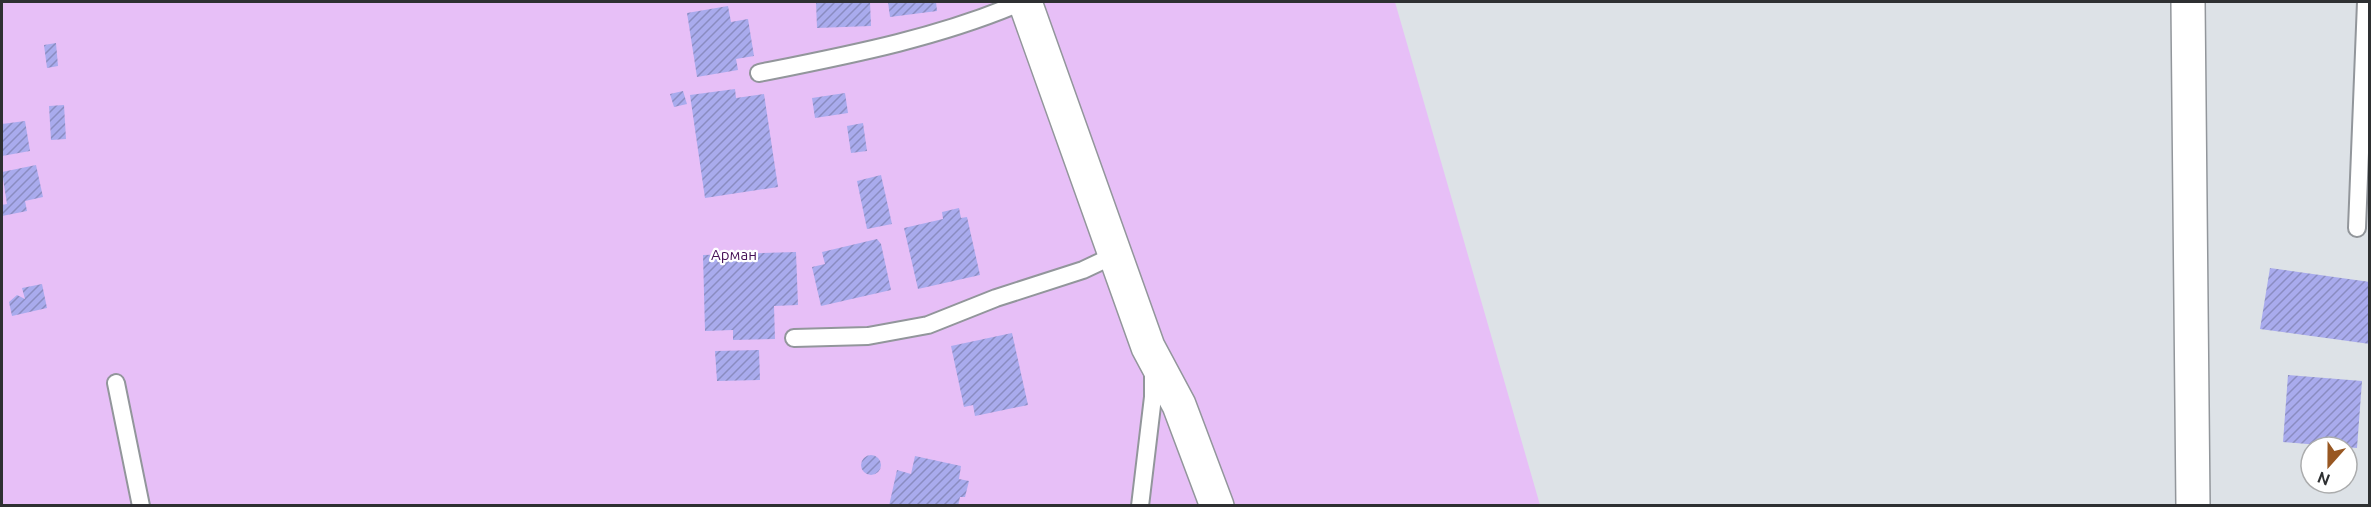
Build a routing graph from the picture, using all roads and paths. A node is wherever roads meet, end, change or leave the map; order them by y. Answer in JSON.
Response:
{"nodes":[{"id":1,"x":1024,"y":2,"type":"edge"},
{"id":2,"x":2188,"y":2,"type":"edge"},
{"id":3,"x":2366,"y":2,"type":"edge"},
{"id":4,"x":759,"y":73,"type":"dead end"},
{"id":5,"x":2357,"y":228,"type":"dead end"},
{"id":6,"x":1117,"y":254,"type":"junction"},
{"id":7,"x":794,"y":338,"type":"dead end"},
{"id":8,"x":1153,"y":357,"type":"junction"},
{"id":9,"x":116,"y":383,"type":"dead end"},
{"id":10,"x":141,"y":506,"type":"edge"},
{"id":11,"x":1140,"y":506,"type":"edge"},
{"id":12,"x":1217,"y":506,"type":"edge"},
{"id":13,"x":2193,"y":506,"type":"edge"}],
"edges":[{"from":1,"to":4,"type":"lane"},
{"from":1,"to":6,"type":"street"},
{"from":2,"to":13,"type":"street"},
{"from":3,"to":5,"type":"lane"},
{"from":6,"to":7,"type":"lane"},
{"from":6,"to":8,"type":"street"},
{"from":8,"to":11,"type":"lane"},
{"from":8,"to":12,"type":"street"},
{"from":9,"to":10,"type":"lane"}]}
